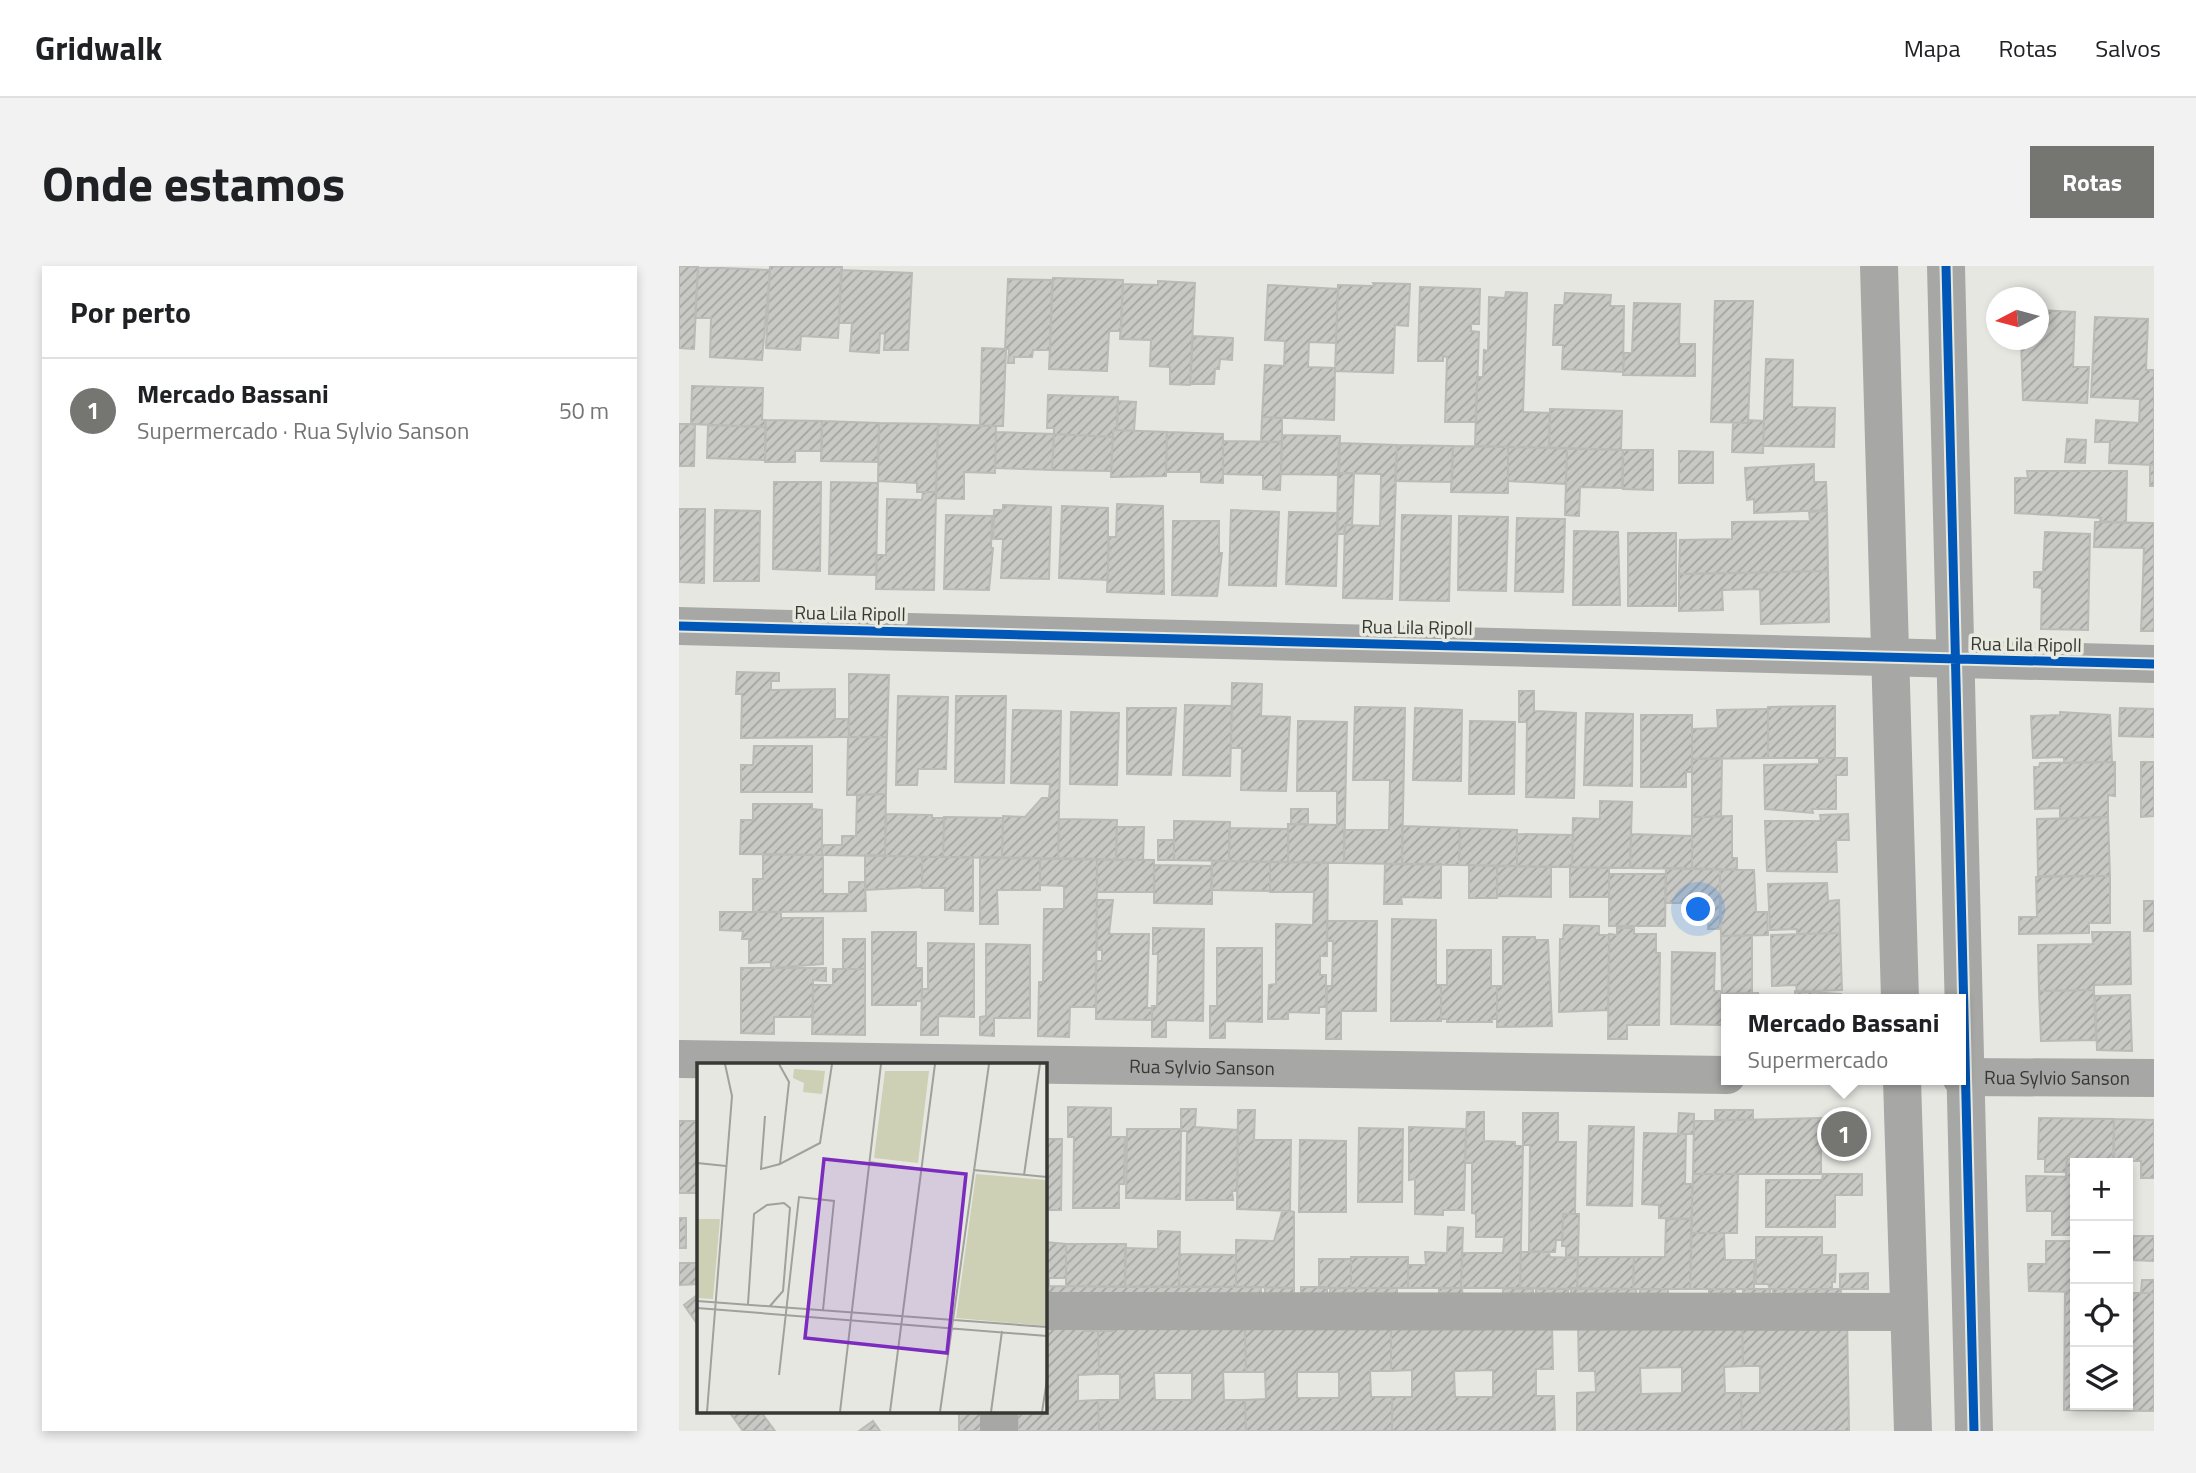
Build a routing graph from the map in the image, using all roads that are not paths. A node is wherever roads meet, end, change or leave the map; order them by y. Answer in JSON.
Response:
{"nodes":[{"id":1,"x":1879,"y":266,"type":"edge"},
{"id":2,"x":1946,"y":266,"type":"edge"},
{"id":3,"x":679,"y":626,"type":"edge"},
{"id":4,"x":1891,"y":657,"type":"junction"},
{"id":5,"x":1955,"y":659,"type":"junction"},
{"id":6,"x":2154,"y":664,"type":"edge"},
{"id":7,"x":1900,"y":994,"type":"edge"},
{"id":8,"x":1961,"y":994,"type":"edge"},
{"id":9,"x":679,"y":1059,"type":"edge"},
{"id":10,"x":958,"y":1063,"type":"edge"},
{"id":11,"x":1047,"y":1064,"type":"edge"},
{"id":12,"x":1721,"y":1074,"type":"edge"},
{"id":13,"x":1966,"y":1077,"type":"edge"},
{"id":14,"x":2154,"y":1078,"type":"edge"},
{"id":15,"x":1902,"y":1085,"type":"edge"},
{"id":16,"x":1963,"y":1085,"type":"edge"},
{"id":17,"x":1047,"y":1311,"type":"edge"},
{"id":18,"x":1909,"y":1312,"type":"junction"},
{"id":19,"x":1913,"y":1431,"type":"edge"},
{"id":20,"x":1975,"y":1431,"type":"edge"}],
"edges":[{"from":1,"to":4,"type":"street"},
{"from":2,"to":5,"type":"street"},
{"from":3,"to":4,"type":"street","name":"Rua Lila Ripoll"},
{"from":4,"to":5,"type":"street","name":"Rua Lila Ripoll"},
{"from":4,"to":7,"type":"street"},
{"from":5,"to":6,"type":"street","name":"Rua Lila Ripoll"},
{"from":5,"to":8,"type":"street"},
{"from":9,"to":10,"type":"street","name":"Rua Sylvio Sanson"},
{"from":11,"to":12,"type":"street","name":"Rua Sylvio Sanson"},
{"from":13,"to":14,"type":"street","name":"Rua Sylvio Sanson"},
{"from":15,"to":18,"type":"street"},
{"from":16,"to":20,"type":"street"},
{"from":17,"to":18,"type":"street"},
{"from":18,"to":19,"type":"street"}]}
